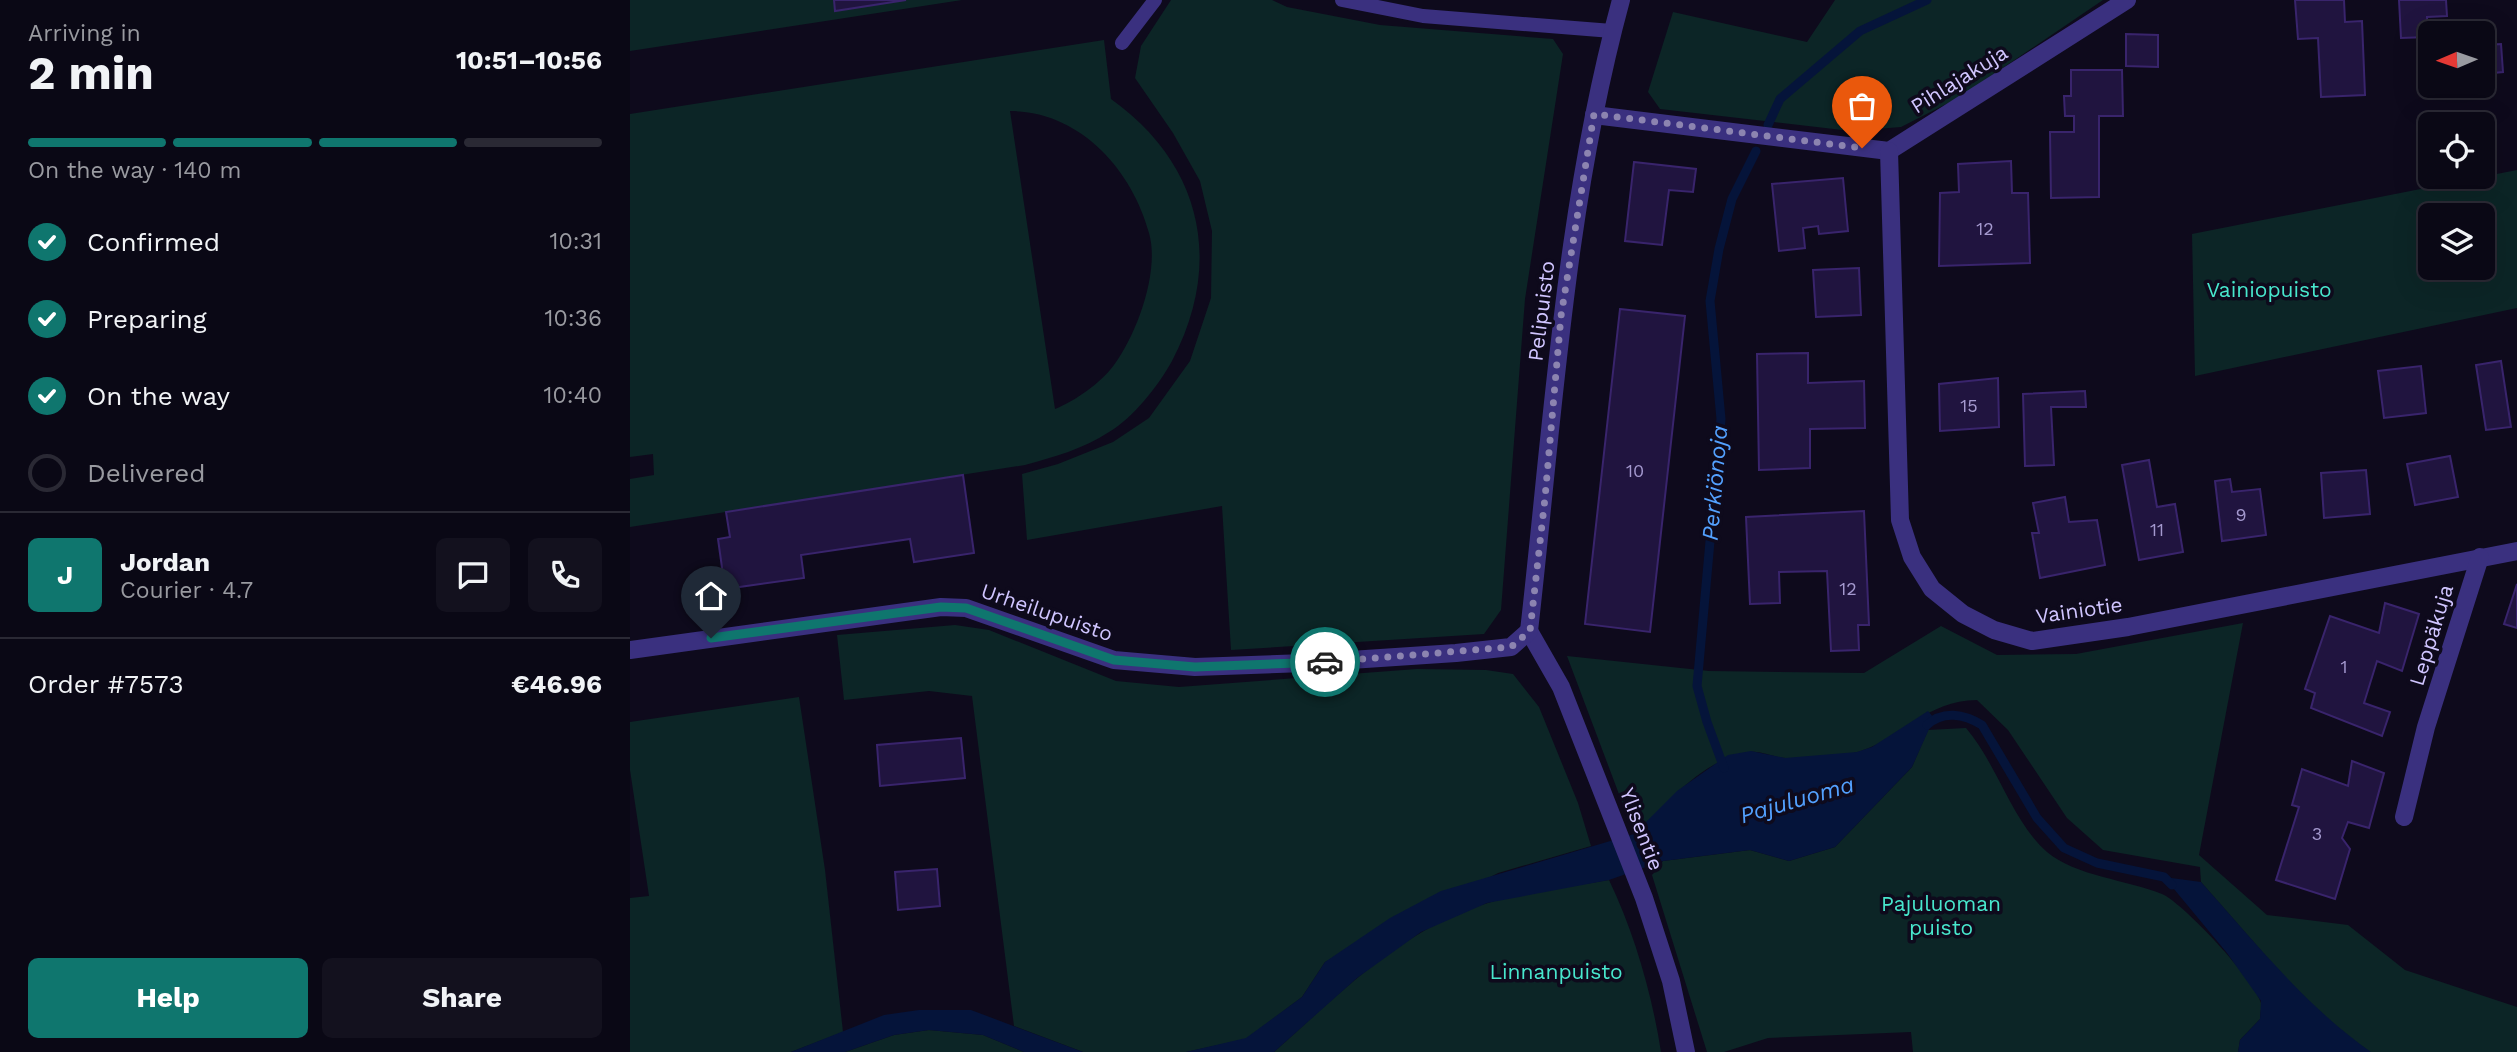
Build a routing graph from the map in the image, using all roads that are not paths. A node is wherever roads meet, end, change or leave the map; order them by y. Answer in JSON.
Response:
{"nodes":[{"id":1,"x":1155,"y":0,"type":"edge"},
{"id":2,"x":1342,"y":0,"type":"edge"},
{"id":3,"x":1621,"y":0,"type":"edge"},
{"id":4,"x":2127,"y":0,"type":"edge"},
{"id":5,"x":1612,"y":32,"type":"junction"},
{"id":6,"x":1122,"y":43,"type":"dead end"},
{"id":7,"x":1594,"y":114,"type":"junction"},
{"id":8,"x":1889,"y":151,"type":"junction"},
{"id":9,"x":2517,"y":551,"type":"edge"},
{"id":10,"x":2480,"y":557,"type":"junction"},
{"id":11,"x":1530,"y":631,"type":"junction"},
{"id":12,"x":630,"y":650,"type":"edge"},
{"id":13,"x":2403,"y":817,"type":"dead end"},
{"id":14,"x":1686,"y":1052,"type":"edge"}],
"edges":[{"from":1,"to":6,"type":"lane"},
{"from":2,"to":5,"type":"lane"},
{"from":3,"to":5,"type":"street","name":"Pelipuisto"},
{"from":4,"to":8,"type":"street","name":"Pihlajakuja"},
{"from":5,"to":7,"type":"street","name":"Pelipuisto"},
{"from":7,"to":8,"type":"street"},
{"from":7,"to":11,"type":"street","name":"Pelipuisto"},
{"from":8,"to":10,"type":"street","name":"Vainiotie"},
{"from":9,"to":10,"type":"street","name":"Vainiotie"},
{"from":10,"to":13,"type":"street","name":"Leppäkuja"},
{"from":11,"to":12,"type":"street","name":"Urheilupuisto"},
{"from":11,"to":14,"type":"street","name":"Ylisentie"}]}
